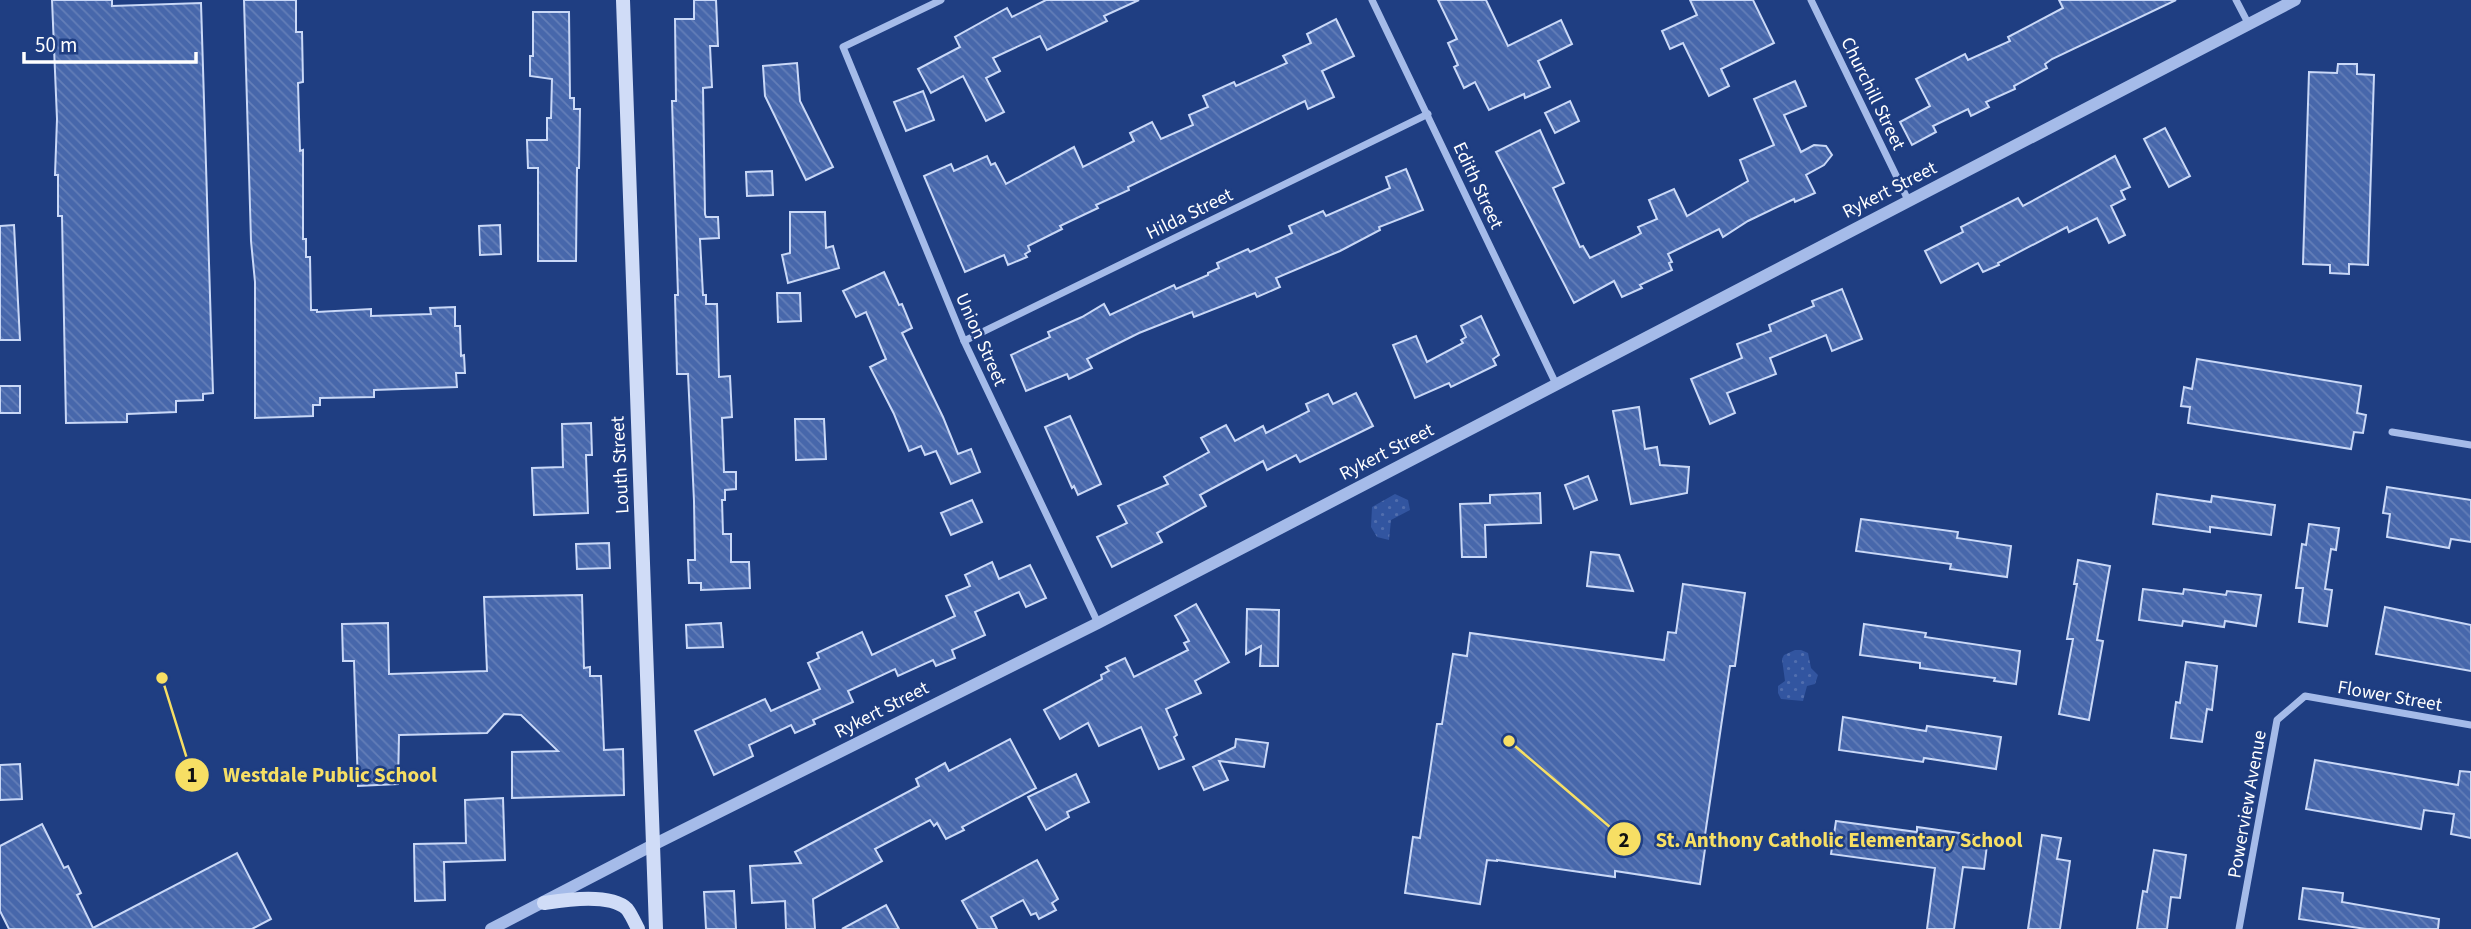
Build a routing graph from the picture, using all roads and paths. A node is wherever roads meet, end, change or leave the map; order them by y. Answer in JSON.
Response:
{"nodes":[{"id":1,"x":623,"y":0,"type":"edge"},
{"id":2,"x":941,"y":0,"type":"edge"},
{"id":3,"x":1372,"y":0,"type":"edge"},
{"id":4,"x":1811,"y":0,"type":"edge"},
{"id":5,"x":2236,"y":0,"type":"edge"},
{"id":6,"x":2295,"y":0,"type":"edge"},
{"id":7,"x":2248,"y":23,"type":"junction"},
{"id":8,"x":1428,"y":114,"type":"junction"},
{"id":9,"x":1908,"y":200,"type":"junction"},
{"id":10,"x":964,"y":341,"type":"junction"},
{"id":11,"x":1556,"y":384,"type":"junction"},
{"id":12,"x":2392,"y":432,"type":"dead end"},
{"id":13,"x":2471,"y":445,"type":"edge"},
{"id":14,"x":1098,"y":622,"type":"junction"},
{"id":15,"x":2305,"y":696,"type":"joint"},
{"id":16,"x":2471,"y":725,"type":"edge"},
{"id":17,"x":653,"y":845,"type":"junction"},
{"id":18,"x":544,"y":903,"type":"junction"},
{"id":19,"x":491,"y":929,"type":"edge"},
{"id":20,"x":638,"y":929,"type":"edge"},
{"id":21,"x":656,"y":929,"type":"edge"},
{"id":22,"x":2239,"y":929,"type":"edge"}],
"edges":[{"from":1,"to":17,"type":"main road","name":"Louth Street"},
{"from":2,"to":10,"type":"street","name":"Union Street"},
{"from":3,"to":8,"type":"street","name":"Edith Street"},
{"from":4,"to":9,"type":"street","name":"Churchill Street"},
{"from":5,"to":7,"type":"street"},
{"from":6,"to":7,"type":"street","name":"Rykert Street"},
{"from":7,"to":9,"type":"street","name":"Rykert Street"},
{"from":8,"to":10,"type":"street","name":"Hilda Street"},
{"from":8,"to":11,"type":"street","name":"Edith Street"},
{"from":9,"to":11,"type":"street","name":"Rykert Street"},
{"from":10,"to":14,"type":"street","name":"Union Street"},
{"from":11,"to":14,"type":"street","name":"Rykert Street"},
{"from":12,"to":13,"type":"street"},
{"from":14,"to":17,"type":"street","name":"Rykert Street"},
{"from":15,"to":16,"type":"street","name":"Flower Street"},
{"from":15,"to":22,"type":"street","name":"Powerview Avenue"},
{"from":17,"to":18,"type":"street","name":"Rykert Street"},
{"from":17,"to":21,"type":"main road","name":"Louth Street"},
{"from":18,"to":19,"type":"street","name":"Rykert Street"},
{"from":18,"to":20,"type":"main road"}]}
